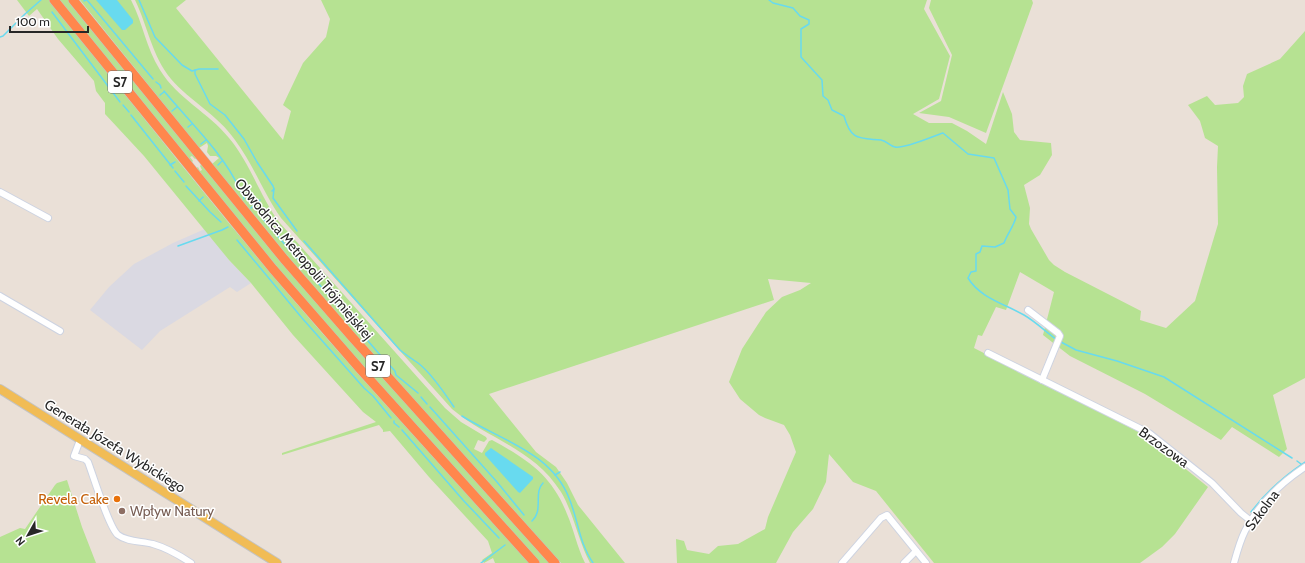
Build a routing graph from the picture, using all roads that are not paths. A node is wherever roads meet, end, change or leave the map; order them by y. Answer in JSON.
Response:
{"nodes":[{"id":1,"x":54,"y":0,"type":"edge"},
{"id":2,"x":73,"y":0,"type":"edge"},
{"id":3,"x":0,"y":192,"type":"edge"},
{"id":4,"x":48,"y":218,"type":"dead end"},
{"id":5,"x":0,"y":296,"type":"edge"},
{"id":6,"x":1028,"y":310,"type":"dead end"},
{"id":7,"x":60,"y":331,"type":"dead end"},
{"id":8,"x":988,"y":353,"type":"dead end"},
{"id":9,"x":1042,"y":380,"type":"junction"},
{"id":10,"x":0,"y":389,"type":"edge"},
{"id":11,"x":80,"y":440,"type":"junction"},
{"id":12,"x":1305,"y":467,"type":"edge"},
{"id":13,"x":1251,"y":521,"type":"junction"},
{"id":14,"x":916,"y":551,"type":"junction"},
{"id":15,"x":191,"y":563,"type":"edge"},
{"id":16,"x":277,"y":563,"type":"edge"},
{"id":17,"x":535,"y":563,"type":"edge"},
{"id":18,"x":555,"y":563,"type":"edge"},
{"id":19,"x":842,"y":563,"type":"edge"},
{"id":20,"x":904,"y":563,"type":"edge"},
{"id":21,"x":926,"y":563,"type":"edge"},
{"id":22,"x":1234,"y":563,"type":"edge"}],
"edges":[{"from":1,"to":17,"type":"highway","name":"Obwodnica Metropolii Trójmiejskiej","number":"S7"},
{"from":2,"to":18,"type":"highway","name":"Obwodnica Metropolii Trójmiejskiej","number":"S7"},
{"from":3,"to":4,"type":"street"},
{"from":5,"to":7,"type":"street"},
{"from":6,"to":9,"type":"street"},
{"from":8,"to":9,"type":"street","name":"Brzozowa"},
{"from":9,"to":13,"type":"street","name":"Brzozowa"},
{"from":10,"to":11,"type":"main road","name":"Generała Józefa Wybickiego"},
{"from":11,"to":15,"type":"street"},
{"from":11,"to":16,"type":"main road","name":"Generała Józefa Wybickiego"},
{"from":12,"to":13,"type":"street","name":"Szkolna"},
{"from":13,"to":22,"type":"street","name":"Szkolna"},
{"from":14,"to":19,"type":"street"},
{"from":14,"to":20,"type":"street"},
{"from":14,"to":21,"type":"street"}]}
